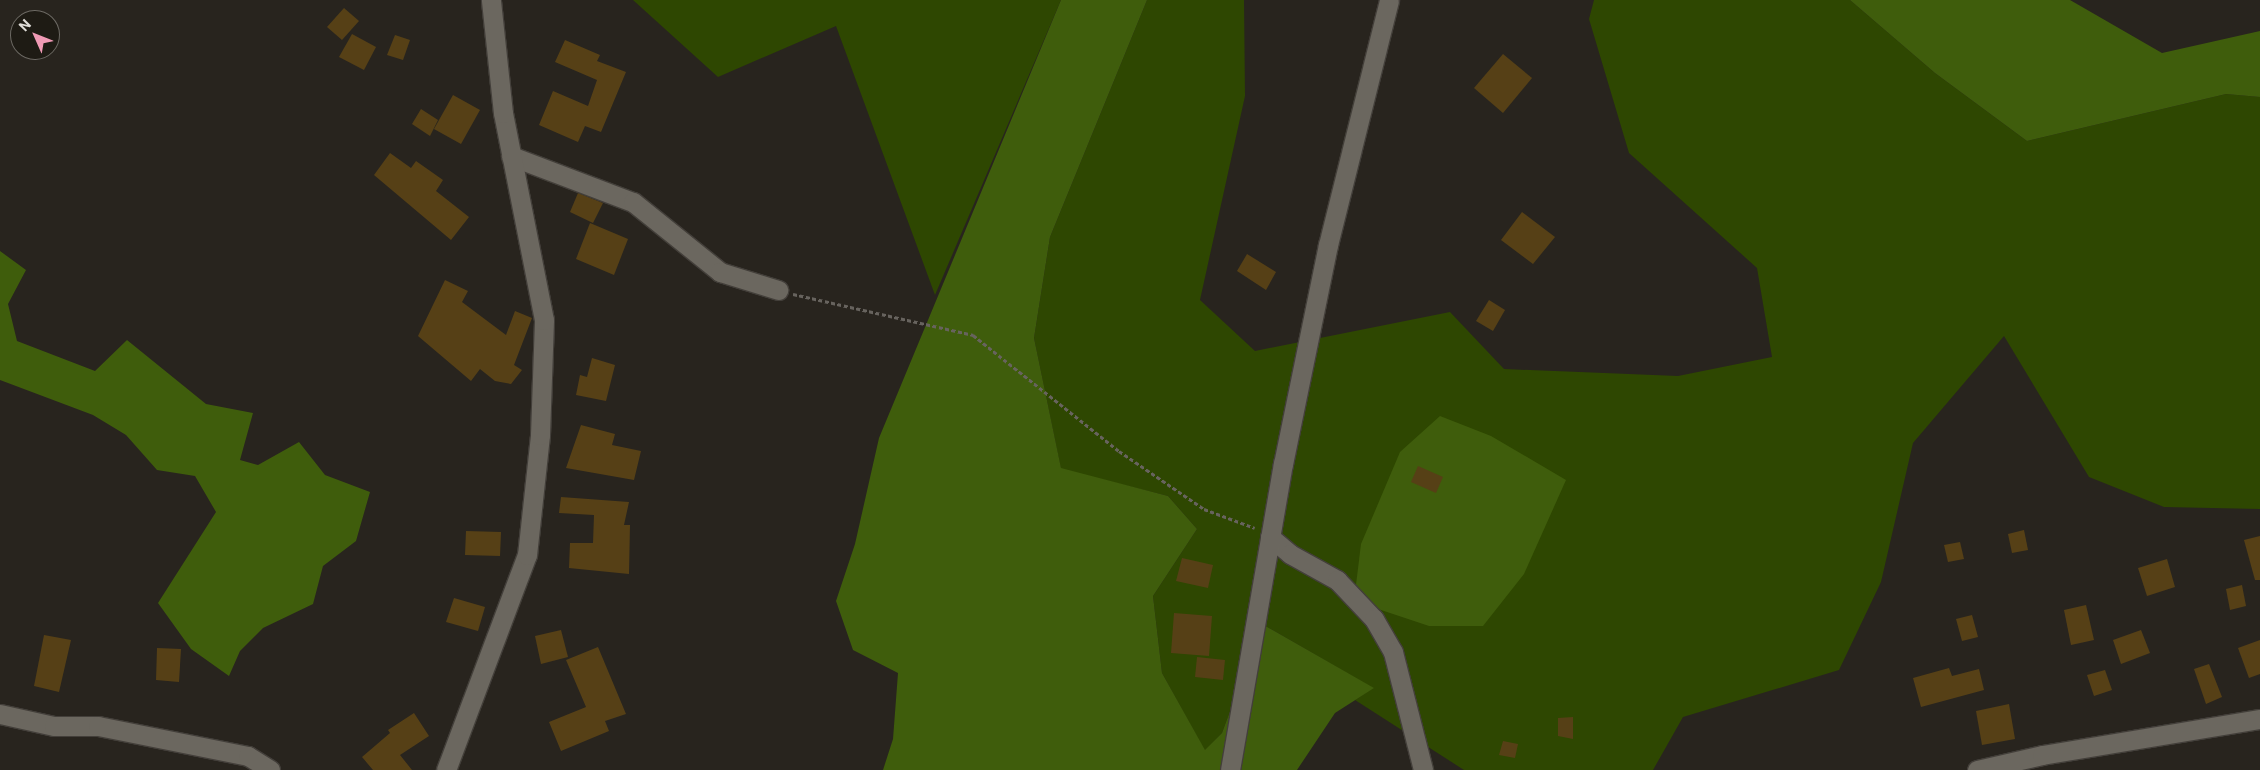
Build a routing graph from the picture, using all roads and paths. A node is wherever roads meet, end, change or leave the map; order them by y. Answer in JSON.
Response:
{"nodes":[{"id":1,"x":491,"y":0,"type":"edge"},
{"id":2,"x":1389,"y":0,"type":"edge"},
{"id":3,"x":511,"y":156,"type":"junction"},
{"id":4,"x":778,"y":290,"type":"joint"},
{"id":5,"x":1270,"y":537,"type":"junction"},
{"id":6,"x":0,"y":714,"type":"edge"},
{"id":7,"x":2260,"y":719,"type":"edge"},
{"id":8,"x":270,"y":770,"type":"edge"},
{"id":9,"x":446,"y":770,"type":"edge"},
{"id":10,"x":1230,"y":770,"type":"edge"},
{"id":11,"x":1423,"y":770,"type":"edge"},
{"id":12,"x":1978,"y":770,"type":"edge"}],
"edges":[{"from":1,"to":3,"type":"street"},
{"from":2,"to":5,"type":"street"},
{"from":3,"to":4,"type":"street"},
{"from":3,"to":9,"type":"street"},
{"from":4,"to":5,"type":"path"},
{"from":5,"to":10,"type":"street"},
{"from":5,"to":11,"type":"street"},
{"from":6,"to":8,"type":"street"},
{"from":7,"to":12,"type":"street"}]}
